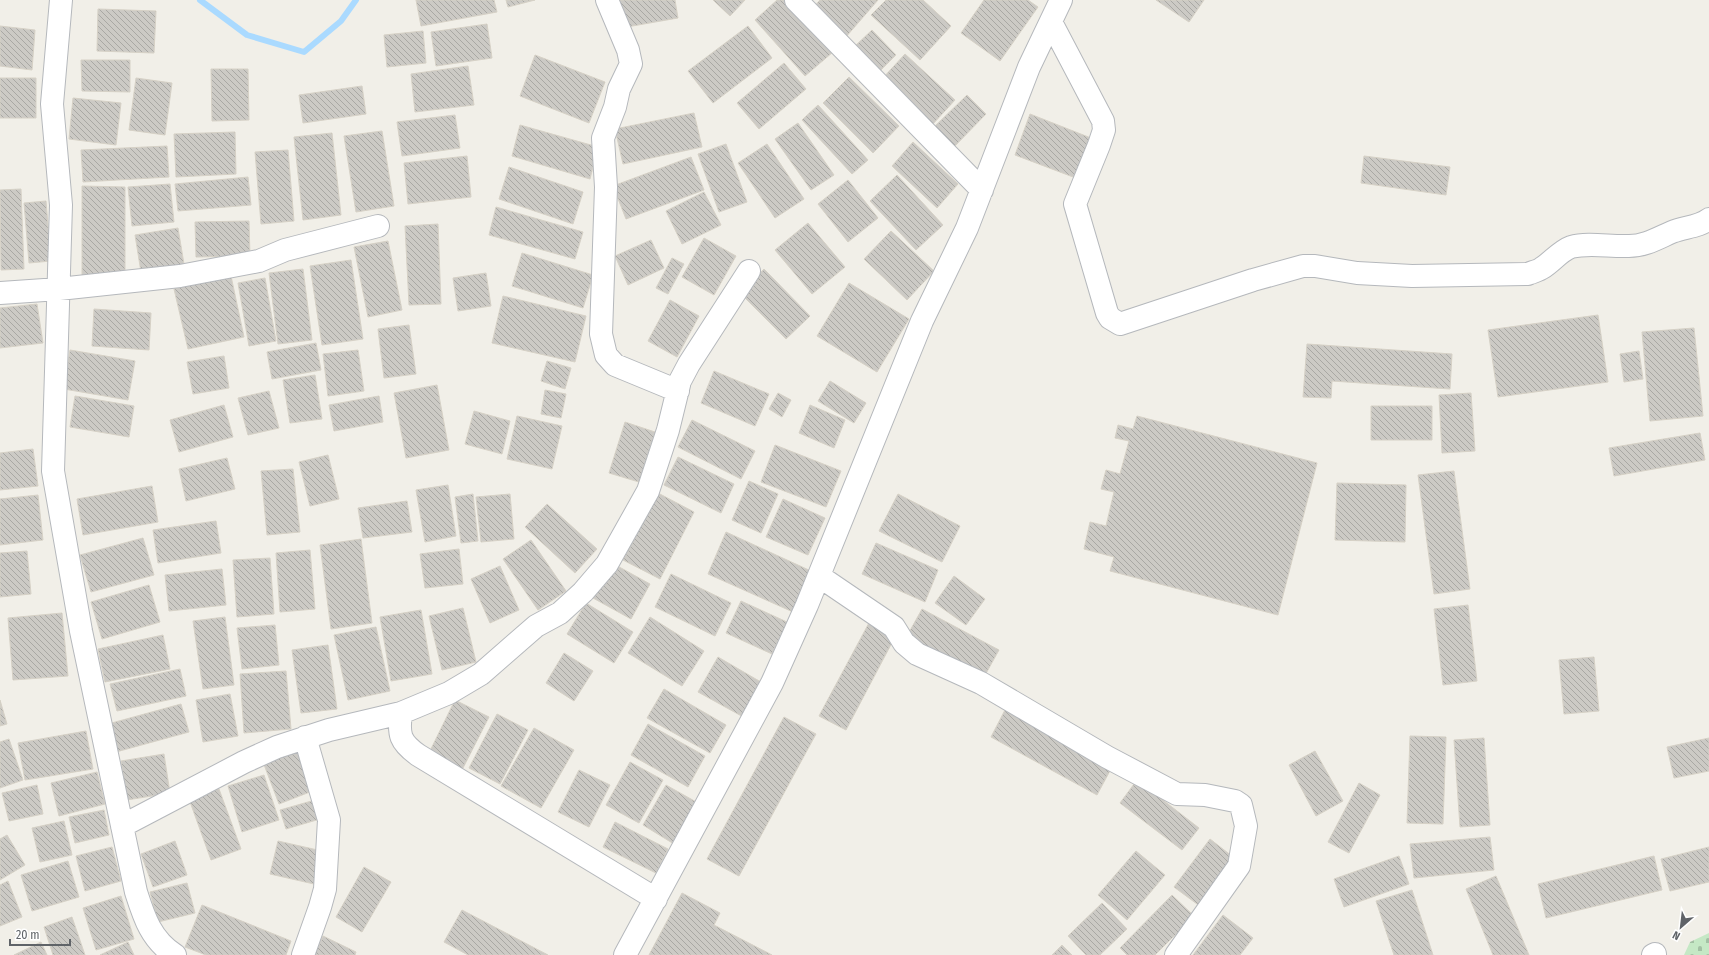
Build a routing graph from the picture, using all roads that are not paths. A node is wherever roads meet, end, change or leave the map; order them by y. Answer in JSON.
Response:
{"nodes":[{"id":1,"x":61,"y":0,"type":"edge"},
{"id":2,"x":607,"y":0,"type":"edge"},
{"id":3,"x":796,"y":0,"type":"edge"},
{"id":4,"x":1061,"y":0,"type":"edge"},
{"id":5,"x":1051,"y":22,"type":"junction"},
{"id":6,"x":982,"y":190,"type":"junction"},
{"id":7,"x":1709,"y":218,"type":"edge"},
{"id":8,"x":378,"y":226,"type":"dead end"},
{"id":9,"x":749,"y":271,"type":"dead end"},
{"id":10,"x":59,"y":289,"type":"junction"},
{"id":11,"x":0,"y":293,"type":"edge"},
{"id":12,"x":678,"y":391,"type":"junction"},
{"id":13,"x":819,"y":576,"type":"junction"},
{"id":14,"x":401,"y":713,"type":"junction"},
{"id":15,"x":305,"y":737,"type":"junction"},
{"id":16,"x":122,"y":826,"type":"junction"},
{"id":17,"x":656,"y":899,"type":"junction"},
{"id":18,"x":175,"y":955,"type":"edge"},
{"id":19,"x":302,"y":955,"type":"edge"},
{"id":20,"x":626,"y":955,"type":"edge"},
{"id":21,"x":1176,"y":955,"type":"edge"}],
"edges":[{"from":1,"to":10,"type":"street"},
{"from":2,"to":12,"type":"street"},
{"from":3,"to":6,"type":"street"},
{"from":4,"to":5,"type":"street"},
{"from":5,"to":6,"type":"street"},
{"from":5,"to":7,"type":"street"},
{"from":6,"to":13,"type":"street"},
{"from":8,"to":10,"type":"street"},
{"from":9,"to":12,"type":"street"},
{"from":10,"to":11,"type":"street"},
{"from":10,"to":16,"type":"street"},
{"from":12,"to":14,"type":"street"},
{"from":13,"to":17,"type":"street"},
{"from":13,"to":21,"type":"street"},
{"from":14,"to":15,"type":"street"},
{"from":14,"to":17,"type":"street"},
{"from":15,"to":16,"type":"street"},
{"from":15,"to":19,"type":"street"},
{"from":16,"to":18,"type":"street"},
{"from":17,"to":20,"type":"street"}]}
